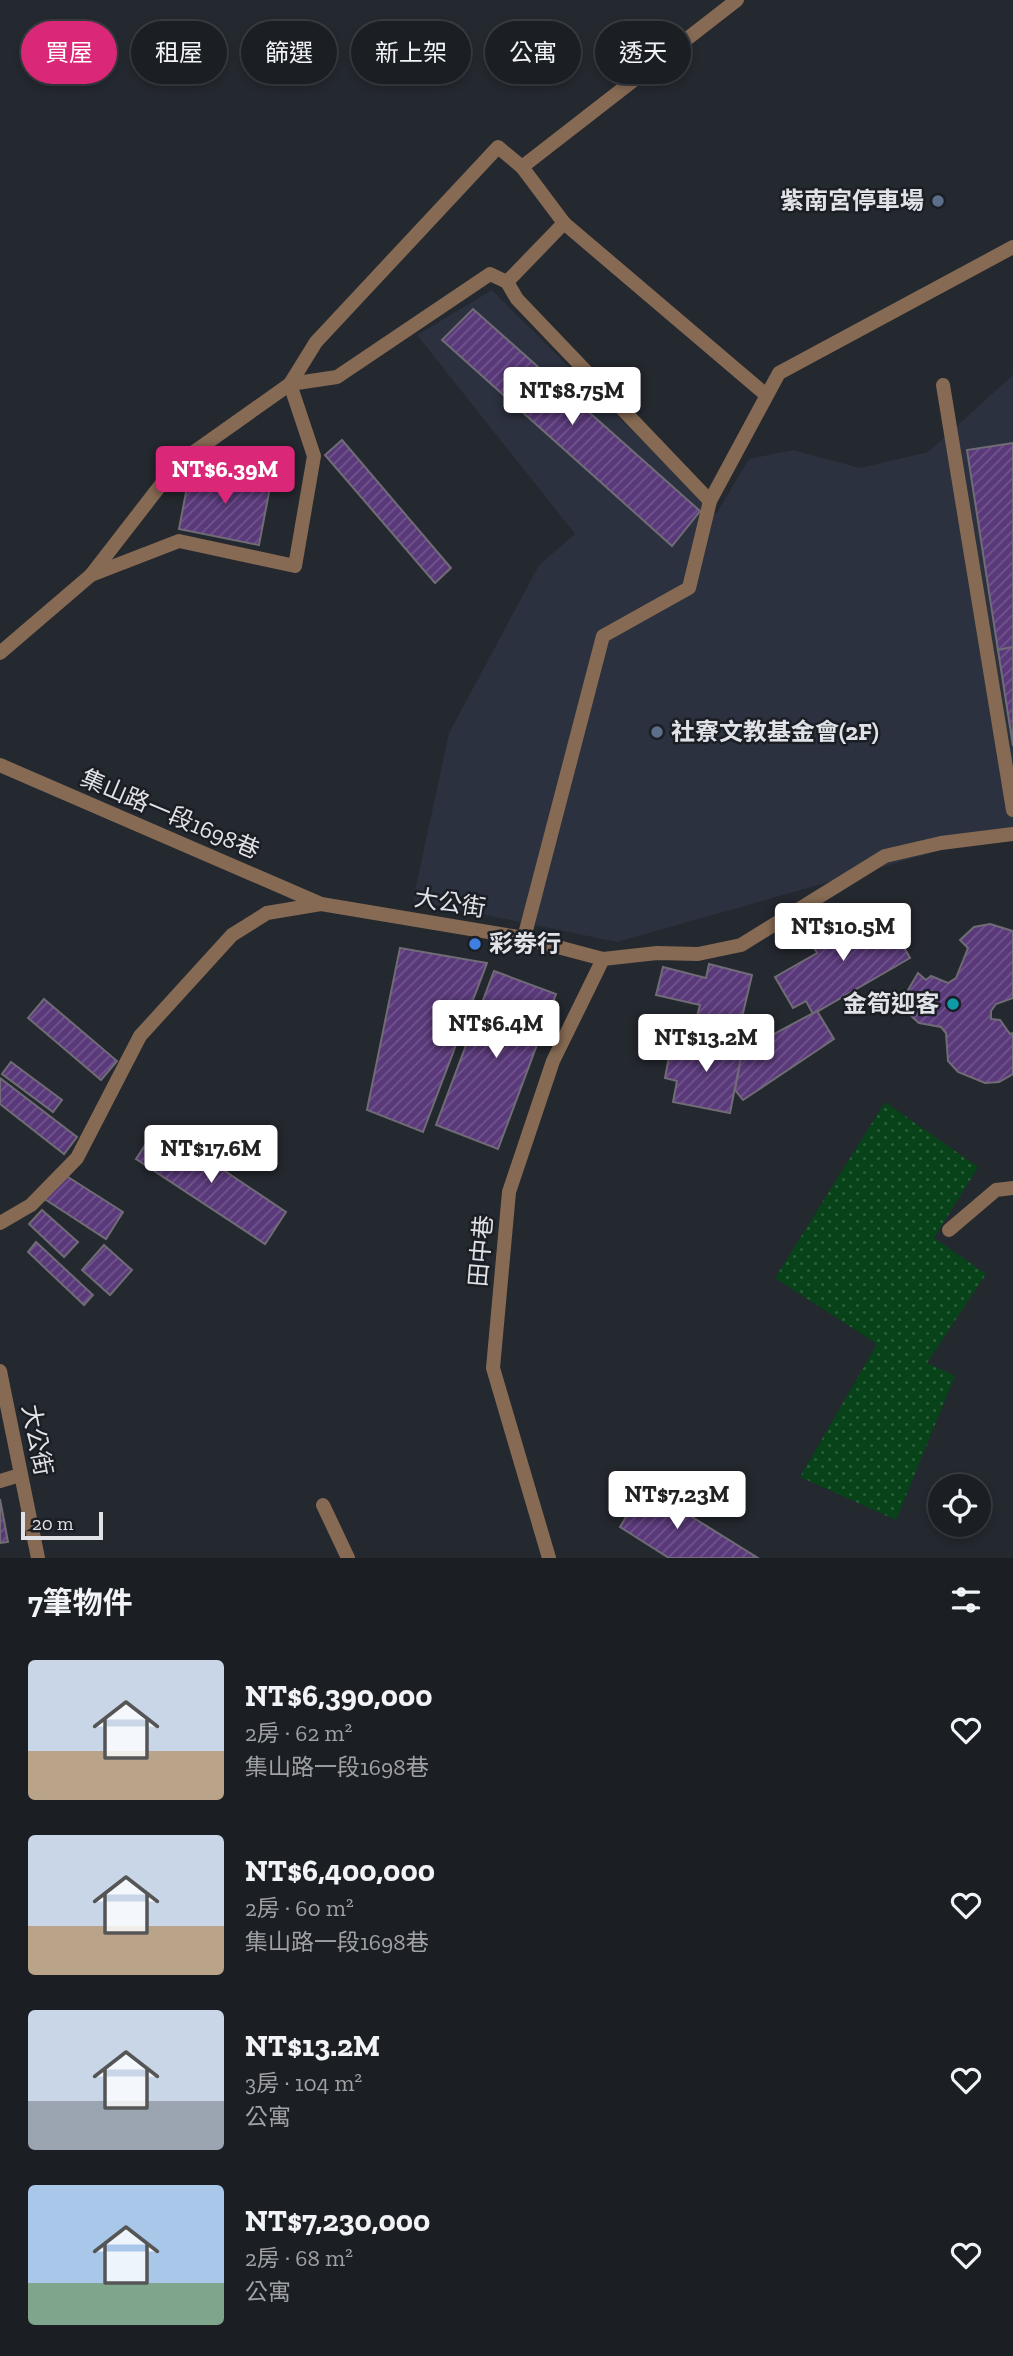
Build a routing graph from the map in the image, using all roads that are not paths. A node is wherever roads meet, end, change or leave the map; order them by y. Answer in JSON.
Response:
{"nodes":[{"id":1,"x":737,"y":0,"type":"edge"},
{"id":2,"x":522,"y":167,"type":"junction"},
{"id":3,"x":564,"y":223,"type":"junction"},
{"id":4,"x":1013,"y":247,"type":"edge"},
{"id":5,"x":507,"y":282,"type":"junction"},
{"id":6,"x":290,"y":384,"type":"junction"},
{"id":7,"x":943,"y":385,"type":"dead end"},
{"id":8,"x":765,"y":394,"type":"junction"},
{"id":9,"x":710,"y":501,"type":"junction"},
{"id":10,"x":91,"y":575,"type":"junction"},
{"id":11,"x":0,"y":653,"type":"edge"},
{"id":12,"x":0,"y":765,"type":"edge"},
{"id":13,"x":1013,"y":810,"type":"edge"},
{"id":14,"x":1013,"y":834,"type":"edge"},
{"id":15,"x":321,"y":904,"type":"junction"},
{"id":16,"x":524,"y":938,"type":"junction"},
{"id":17,"x":603,"y":958,"type":"junction"},
{"id":18,"x":1013,"y":1188,"type":"edge"},
{"id":19,"x":0,"y":1223,"type":"edge"},
{"id":20,"x":949,"y":1230,"type":"dead end"},
{"id":21,"x":0,"y":1371,"type":"edge"},
{"id":22,"x":20,"y":1475,"type":"junction"},
{"id":23,"x":0,"y":1481,"type":"edge"},
{"id":24,"x":323,"y":1505,"type":"dead end"},
{"id":25,"x":38,"y":1558,"type":"edge"},
{"id":26,"x":348,"y":1558,"type":"edge"},
{"id":27,"x":549,"y":1558,"type":"edge"}],
"edges":[{"from":1,"to":2,"type":"street"},
{"from":2,"to":3,"type":"street"},
{"from":2,"to":6,"type":"street"},
{"from":3,"to":5,"type":"street"},
{"from":3,"to":8,"type":"street"},
{"from":4,"to":8,"type":"street"},
{"from":5,"to":6,"type":"street"},
{"from":5,"to":9,"type":"street"},
{"from":6,"to":10,"type":"street"},
{"from":6,"to":10,"type":"street"},
{"from":7,"to":13,"type":"street"},
{"from":8,"to":9,"type":"street"},
{"from":9,"to":16,"type":"street"},
{"from":10,"to":11,"type":"street"},
{"from":12,"to":15,"type":"street","name":"集山路一段1698巷"},
{"from":14,"to":17,"type":"street","name":"大公街"},
{"from":15,"to":16,"type":"street","name":"大公街"},
{"from":15,"to":19,"type":"street","name":"大公街"},
{"from":16,"to":17,"type":"street","name":"大公街"},
{"from":17,"to":27,"type":"street","name":"田中巷"},
{"from":18,"to":20,"type":"street"},
{"from":21,"to":22,"type":"street","name":"大公街"},
{"from":22,"to":23,"type":"street"},
{"from":22,"to":25,"type":"street","name":"大公街"},
{"from":24,"to":26,"type":"street"}]}
